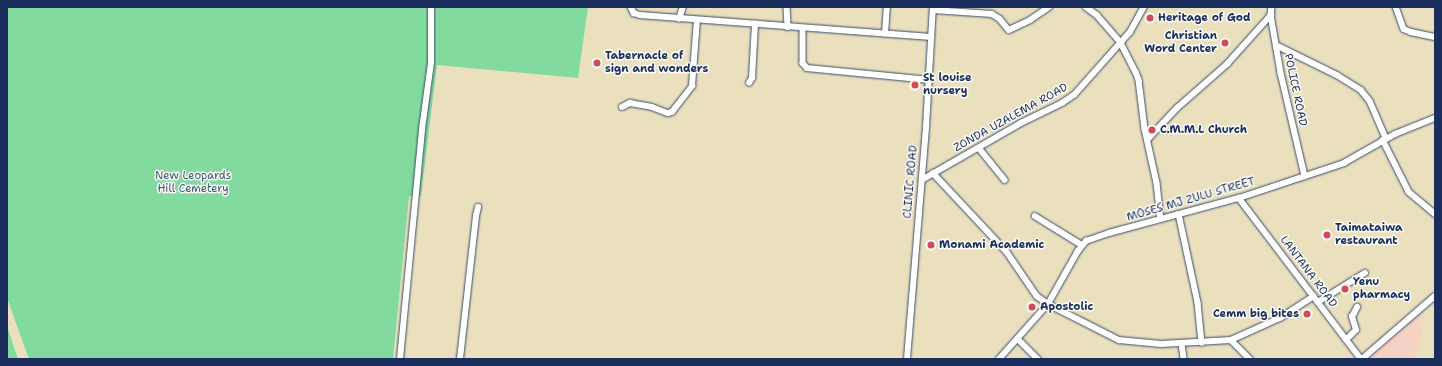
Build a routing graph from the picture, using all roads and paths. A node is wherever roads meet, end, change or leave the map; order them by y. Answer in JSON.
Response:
{"nodes":[{"id":1,"x":431,"y":7,"type":"edge"},
{"id":2,"x":631,"y":7,"type":"edge"},
{"id":3,"x":683,"y":7,"type":"edge"},
{"id":4,"x":787,"y":7,"type":"edge"},
{"id":5,"x":887,"y":7,"type":"edge"},
{"id":6,"x":1049,"y":7,"type":"edge"},
{"id":7,"x":1086,"y":7,"type":"edge"},
{"id":8,"x":1144,"y":7,"type":"edge"},
{"id":9,"x":1272,"y":7,"type":"edge"},
{"id":10,"x":1396,"y":7,"type":"edge"},
{"id":11,"x":933,"y":8,"type":"edge"},
{"id":12,"x":1271,"y":16,"type":"junction"},
{"id":13,"x":678,"y":19,"type":"junction"},
{"id":14,"x":697,"y":20,"type":"junction"},
{"id":15,"x":755,"y":24,"type":"junction"},
{"id":16,"x":788,"y":27,"type":"junction"},
{"id":17,"x":803,"y":28,"type":"junction"},
{"id":18,"x":885,"y":34,"type":"junction"},
{"id":19,"x":931,"y":37,"type":"junction"},
{"id":20,"x":1435,"y":37,"type":"edge"},
{"id":21,"x":1121,"y":44,"type":"junction"},
{"id":22,"x":1276,"y":45,"type":"junction"},
{"id":23,"x":929,"y":80,"type":"junction"},
{"id":24,"x":749,"y":84,"type":"dead end"},
{"id":25,"x":622,"y":107,"type":"dead end"},
{"id":26,"x":1435,"y":118,"type":"edge"},
{"id":27,"x":1148,"y":139,"type":"junction"},
{"id":28,"x":1385,"y":139,"type":"junction"},
{"id":29,"x":979,"y":148,"type":"junction"},
{"id":30,"x":933,"y":173,"type":"junction"},
{"id":31,"x":1305,"y":176,"type":"junction"},
{"id":32,"x":922,"y":180,"type":"junction"},
{"id":33,"x":1005,"y":180,"type":"dead end"},
{"id":34,"x":1239,"y":198,"type":"junction"},
{"id":35,"x":478,"y":207,"type":"dead end"},
{"id":36,"x":1179,"y":214,"type":"junction"},
{"id":37,"x":1435,"y":214,"type":"edge"},
{"id":38,"x":1035,"y":216,"type":"dead end"},
{"id":39,"x":1161,"y":219,"type":"junction"},
{"id":40,"x":1082,"y":245,"type":"junction"},
{"id":41,"x":1364,"y":273,"type":"dead end"},
{"id":42,"x":1314,"y":296,"type":"junction"},
{"id":43,"x":1435,"y":296,"type":"edge"},
{"id":44,"x":1318,"y":302,"type":"junction"},
{"id":45,"x":1048,"y":304,"type":"junction"},
{"id":46,"x":1357,"y":307,"type":"dead end"},
{"id":47,"x":1018,"y":339,"type":"junction"},
{"id":48,"x":1231,"y":340,"type":"junction"},
{"id":49,"x":1346,"y":340,"type":"junction"},
{"id":50,"x":1202,"y":342,"type":"junction"},
{"id":51,"x":1182,"y":344,"type":"junction"},
{"id":52,"x":400,"y":359,"type":"edge"},
{"id":53,"x":460,"y":359,"type":"edge"},
{"id":54,"x":907,"y":359,"type":"edge"},
{"id":55,"x":999,"y":359,"type":"edge"},
{"id":56,"x":1038,"y":359,"type":"edge"},
{"id":57,"x":1184,"y":359,"type":"edge"},
{"id":58,"x":1250,"y":359,"type":"edge"},
{"id":59,"x":1361,"y":359,"type":"edge"}],
"edges":[{"from":1,"to":52,"type":"street"},
{"from":2,"to":13,"type":"street"},
{"from":3,"to":13,"type":"street"},
{"from":4,"to":16,"type":"street"},
{"from":5,"to":18,"type":"street"},
{"from":6,"to":11,"type":"street"},
{"from":7,"to":21,"type":"street"},
{"from":8,"to":21,"type":"street","name":"ZONDA UZALEMA ROAD"},
{"from":9,"to":12,"type":"street","name":"POLICE ROAD"},
{"from":10,"to":20,"type":"street"},
{"from":11,"to":19,"type":"street","name":"CLINIC ROAD"},
{"from":12,"to":22,"type":"street","name":"POLICE ROAD"},
{"from":12,"to":27,"type":"street"},
{"from":13,"to":14,"type":"street"},
{"from":14,"to":15,"type":"street"},
{"from":14,"to":25,"type":"street"},
{"from":15,"to":16,"type":"street"},
{"from":15,"to":24,"type":"street"},
{"from":16,"to":17,"type":"street"},
{"from":17,"to":18,"type":"street"},
{"from":17,"to":23,"type":"street"},
{"from":18,"to":19,"type":"street"},
{"from":19,"to":23,"type":"street","name":"CLINIC ROAD"},
{"from":21,"to":27,"type":"street"},
{"from":21,"to":29,"type":"street","name":"ZONDA UZALEMA ROAD"},
{"from":22,"to":28,"type":"street"},
{"from":22,"to":31,"type":"street","name":"POLICE ROAD"},
{"from":23,"to":32,"type":"street","name":"CLINIC ROAD"},
{"from":26,"to":28,"type":"street","name":"MOSES MJ ZULU STREET"},
{"from":27,"to":39,"type":"street"},
{"from":28,"to":31,"type":"street","name":"MOSES MJ ZULU STREET"},
{"from":28,"to":37,"type":"street"},
{"from":29,"to":30,"type":"street","name":"ZONDA UZALEMA ROAD"},
{"from":29,"to":33,"type":"street"},
{"from":30,"to":32,"type":"street","name":"ZONDA UZALEMA ROAD"},
{"from":30,"to":45,"type":"street"},
{"from":31,"to":34,"type":"street","name":"MOSES MJ ZULU STREET"},
{"from":32,"to":54,"type":"street","name":"CLINIC ROAD"},
{"from":34,"to":36,"type":"street","name":"MOSES MJ ZULU STREET"},
{"from":34,"to":42,"type":"street","name":"LANTANA ROAD"},
{"from":35,"to":53,"type":"street"},
{"from":36,"to":39,"type":"street","name":"MOSES MJ ZULU STREET"},
{"from":36,"to":50,"type":"street"},
{"from":38,"to":40,"type":"street"},
{"from":39,"to":40,"type":"street","name":"MOSES MJ ZULU STREET"},
{"from":40,"to":45,"type":"street"},
{"from":41,"to":44,"type":"street"},
{"from":42,"to":44,"type":"street","name":"LANTANA ROAD"},
{"from":42,"to":48,"type":"street"},
{"from":43,"to":59,"type":"street"},
{"from":44,"to":49,"type":"street","name":"LANTANA ROAD"},
{"from":45,"to":47,"type":"street"},
{"from":45,"to":51,"type":"street"},
{"from":46,"to":49,"type":"street"},
{"from":47,"to":55,"type":"street"},
{"from":47,"to":56,"type":"street"},
{"from":48,"to":50,"type":"street"},
{"from":48,"to":58,"type":"street"},
{"from":49,"to":59,"type":"street","name":"LANTANA ROAD"},
{"from":50,"to":51,"type":"street"},
{"from":51,"to":57,"type":"street"}]}
